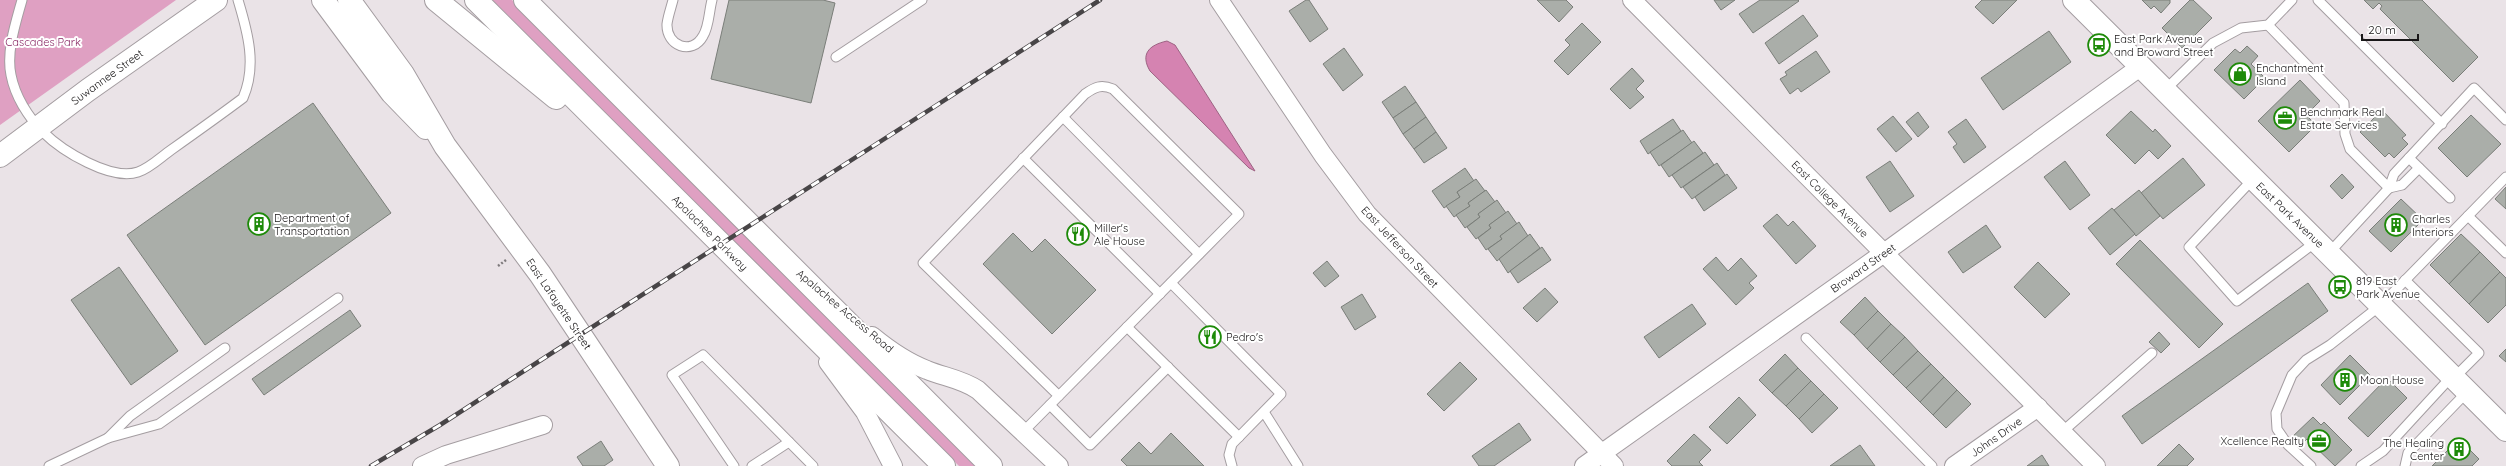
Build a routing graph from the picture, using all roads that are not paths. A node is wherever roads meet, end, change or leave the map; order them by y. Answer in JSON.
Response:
{"nodes":[{"id":1,"x":22,"y":0,"type":"edge"},
{"id":2,"x":216,"y":0,"type":"edge"},
{"id":3,"x":238,"y":0,"type":"edge"},
{"id":4,"x":323,"y":0,"type":"edge"},
{"id":5,"x":350,"y":0,"type":"edge"},
{"id":6,"x":436,"y":0,"type":"edge"},
{"id":7,"x":476,"y":0,"type":"edge"},
{"id":8,"x":524,"y":0,"type":"edge"},
{"id":9,"x":673,"y":0,"type":"edge"},
{"id":10,"x":712,"y":0,"type":"edge"},
{"id":11,"x":1219,"y":0,"type":"edge"},
{"id":12,"x":1632,"y":0,"type":"edge"},
{"id":13,"x":2074,"y":0,"type":"edge"},
{"id":14,"x":2292,"y":0,"type":"edge"},
{"id":15,"x":2318,"y":0,"type":"edge"},
{"id":16,"x":919,"y":1,"type":"edge"},
{"id":17,"x":2268,"y":25,"type":"junction"},
{"id":18,"x":836,"y":58,"type":"dead end"},
{"id":19,"x":2140,"y":67,"type":"junction"},
{"id":20,"x":2164,"y":91,"type":"junction"},
{"id":21,"x":1063,"y":117,"type":"junction"},
{"id":22,"x":2506,"y":120,"type":"edge"},
{"id":23,"x":2442,"y":124,"type":"junction"},
{"id":24,"x":39,"y":127,"type":"junction"},
{"id":25,"x":445,"y":146,"type":"junction"},
{"id":26,"x":0,"y":156,"type":"edge"},
{"id":27,"x":1023,"y":158,"type":"junction"},
{"id":28,"x":2409,"y":158,"type":"junction"},
{"id":29,"x":2419,"y":168,"type":"junction"},
{"id":30,"x":2506,"y":177,"type":"edge"},
{"id":31,"x":2253,"y":179,"type":"junction"},
{"id":32,"x":2389,"y":188,"type":"junction"},
{"id":33,"x":672,"y":196,"type":"junction"},
{"id":34,"x":2450,"y":198,"type":"dead end"},
{"id":35,"x":2468,"y":216,"type":"junction"},
{"id":36,"x":2323,"y":247,"type":"junction"},
{"id":37,"x":1884,"y":253,"type":"junction"},
{"id":38,"x":2506,"y":253,"type":"edge"},
{"id":39,"x":1200,"y":254,"type":"junction"},
{"id":40,"x":788,"y":262,"type":"junction"},
{"id":41,"x":2405,"y":280,"type":"junction"},
{"id":42,"x":1170,"y":283,"type":"junction"},
{"id":43,"x":764,"y":288,"type":"junction"},
{"id":44,"x":1160,"y":294,"type":"junction"},
{"id":45,"x":338,"y":298,"type":"dead end"},
{"id":46,"x":2380,"y":305,"type":"junction"},
{"id":47,"x":1127,"y":327,"type":"junction"},
{"id":48,"x":1806,"y":338,"type":"dead end"},
{"id":49,"x":225,"y":348,"type":"dead end"},
{"id":50,"x":2152,"y":353,"type":"dead end"},
{"id":51,"x":1168,"y":367,"type":"junction"},
{"id":52,"x":2458,"y":382,"type":"junction"},
{"id":53,"x":1058,"y":396,"type":"junction"},
{"id":54,"x":1050,"y":404,"type":"junction"},
{"id":55,"x":2038,"y":408,"type":"junction"},
{"id":56,"x":1264,"y":412,"type":"junction"},
{"id":57,"x":543,"y":425,"type":"dead end"},
{"id":58,"x":2506,"y":430,"type":"edge"},
{"id":59,"x":1023,"y":432,"type":"junction"},
{"id":60,"x":2062,"y":432,"type":"junction"},
{"id":61,"x":1239,"y":437,"type":"junction"},
{"id":62,"x":108,"y":438,"type":"junction"},
{"id":63,"x":789,"y":442,"type":"junction"},
{"id":64,"x":1602,"y":453,"type":"junction"},
{"id":65,"x":49,"y":466,"type":"edge"},
{"id":66,"x":422,"y":466,"type":"edge"},
{"id":67,"x":668,"y":466,"type":"edge"},
{"id":68,"x":734,"y":466,"type":"edge"},
{"id":69,"x":752,"y":466,"type":"edge"},
{"id":70,"x":813,"y":466,"type":"edge"},
{"id":71,"x":892,"y":466,"type":"edge"},
{"id":72,"x":944,"y":466,"type":"edge"},
{"id":73,"x":991,"y":466,"type":"edge"},
{"id":74,"x":1059,"y":466,"type":"edge"},
{"id":75,"x":1232,"y":466,"type":"edge"},
{"id":76,"x":1298,"y":466,"type":"edge"},
{"id":77,"x":1584,"y":466,"type":"edge"},
{"id":78,"x":1614,"y":466,"type":"edge"},
{"id":79,"x":1932,"y":466,"type":"edge"},
{"id":80,"x":1954,"y":466,"type":"edge"},
{"id":81,"x":2096,"y":466,"type":"edge"},
{"id":82,"x":2311,"y":466,"type":"edge"},
{"id":83,"x":2361,"y":466,"type":"edge"},
{"id":84,"x":2405,"y":466,"type":"edge"}],
"edges":[{"from":1,"to":24,"type":"lane"},
{"from":2,"to":24,"type":"main road","name":"Suwannee Street"},
{"from":3,"to":24,"type":"lane"},
{"from":4,"to":25,"type":"main road","name":"East Lafayette Street"},
{"from":5,"to":25,"type":"main road","name":"East Lafayette Street"},
{"from":6,"to":33,"type":"main road"},
{"from":7,"to":33,"type":"main road","name":"Apalachee Parkway"},
{"from":8,"to":40,"type":"main road"},
{"from":9,"to":10,"type":"lane"},
{"from":11,"to":64,"type":"street","name":"East Jefferson Street"},
{"from":12,"to":37,"type":"street","name":"East College Avenue"},
{"from":13,"to":19,"type":"main road","name":"East Park Avenue"},
{"from":14,"to":17,"type":"lane"},
{"from":15,"to":23,"type":"lane"},
{"from":16,"to":18,"type":"lane"},
{"from":17,"to":20,"type":"lane"},
{"from":17,"to":32,"type":"lane"},
{"from":19,"to":20,"type":"main road","name":"East Park Avenue"},
{"from":19,"to":37,"type":"street","name":"Broward Street"},
{"from":20,"to":31,"type":"main road","name":"East Park Avenue"},
{"from":21,"to":27,"type":"lane"},
{"from":21,"to":39,"type":"lane"},
{"from":21,"to":39,"type":"lane"},
{"from":22,"to":23,"type":"lane"},
{"from":23,"to":28,"type":"lane"},
{"from":24,"to":26,"type":"main road","name":"Suwannee Street"},
{"from":25,"to":67,"type":"main road","name":"East Lafayette Street"},
{"from":27,"to":44,"type":"lane"},
{"from":27,"to":53,"type":"lane"},
{"from":28,"to":29,"type":"lane"},
{"from":28,"to":32,"type":"lane"},
{"from":29,"to":32,"type":"lane"},
{"from":29,"to":34,"type":"lane"},
{"from":30,"to":35,"type":"lane"},
{"from":31,"to":36,"type":"main road","name":"East Park Avenue"},
{"from":31,"to":36,"type":"lane"},
{"from":32,"to":36,"type":"lane"},
{"from":33,"to":43,"type":"main road","name":"Apalachee Parkway"},
{"from":35,"to":38,"type":"lane"},
{"from":35,"to":41,"type":"lane"},
{"from":36,"to":46,"type":"main road","name":"East Park Avenue"},
{"from":37,"to":55,"type":"street","name":"East College Avenue"},
{"from":37,"to":64,"type":"street","name":"Broward Street"},
{"from":39,"to":42,"type":"lane"},
{"from":40,"to":59,"type":"street","name":"Apalachee Access Road"},
{"from":40,"to":73,"type":"main road"},
{"from":41,"to":46,"type":"lane"},
{"from":41,"to":52,"type":"lane"},
{"from":42,"to":44,"type":"lane"},
{"from":42,"to":56,"type":"lane"},
{"from":43,"to":71,"type":"street"},
{"from":43,"to":72,"type":"main road","name":"Apalachee Parkway"},
{"from":44,"to":47,"type":"lane"},
{"from":45,"to":62,"type":"lane"},
{"from":46,"to":52,"type":"main road","name":"East Park Avenue"},
{"from":46,"to":82,"type":"lane"},
{"from":47,"to":51,"type":"lane"},
{"from":47,"to":53,"type":"lane"},
{"from":48,"to":79,"type":"lane"},
{"from":49,"to":62,"type":"lane"},
{"from":50,"to":60,"type":"lane"},
{"from":51,"to":54,"type":"lane"},
{"from":51,"to":61,"type":"lane"},
{"from":52,"to":58,"type":"main road","name":"East Park Avenue"},
{"from":52,"to":83,"type":"lane"},
{"from":52,"to":84,"type":"lane"},
{"from":53,"to":54,"type":"lane"},
{"from":54,"to":59,"type":"lane"},
{"from":55,"to":60,"type":"street","name":"East College Avenue"},
{"from":55,"to":80,"type":"street","name":"Johns Drive"},
{"from":56,"to":61,"type":"lane"},
{"from":56,"to":76,"type":"lane"},
{"from":57,"to":66,"type":"street"},
{"from":59,"to":74,"type":"street","name":"Apalachee Access Road"},
{"from":60,"to":81,"type":"street","name":"East College Avenue"},
{"from":61,"to":75,"type":"lane"},
{"from":62,"to":65,"type":"lane"},
{"from":63,"to":68,"type":"lane"},
{"from":63,"to":69,"type":"lane"},
{"from":63,"to":70,"type":"lane"},
{"from":64,"to":77,"type":"street","name":"Broward Street"},
{"from":64,"to":78,"type":"street","name":"East Jefferson Street"}]}
